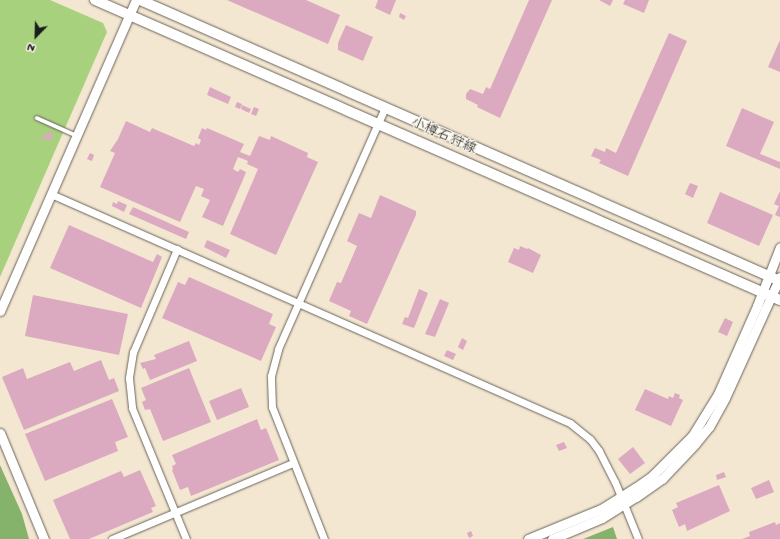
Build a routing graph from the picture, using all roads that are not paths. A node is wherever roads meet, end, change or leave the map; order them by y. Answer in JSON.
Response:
{"nodes":[{"id":1,"x":95,"y":0,"type":"edge"},
{"id":2,"x":136,"y":0,"type":"edge"},
{"id":3,"x":140,"y":0,"type":"edge"},
{"id":4,"x":130,"y":15,"type":"junction"},
{"id":5,"x":385,"y":107,"type":"junction"},
{"id":6,"x":37,"y":118,"type":"dead end"},
{"id":7,"x":378,"y":124,"type":"junction"},
{"id":8,"x":76,"y":136,"type":"junction"},
{"id":9,"x":51,"y":194,"type":"junction"},
{"id":10,"x":780,"y":247,"type":"edge"},
{"id":11,"x":177,"y":249,"type":"junction"},
{"id":12,"x":768,"y":275,"type":"junction"},
{"id":13,"x":780,"y":279,"type":"edge"},
{"id":14,"x":761,"y":292,"type":"junction"},
{"id":15,"x":776,"y":298,"type":"edge"},
{"id":16,"x":299,"y":303,"type":"junction"},
{"id":17,"x":0,"y":311,"type":"edge"},
{"id":18,"x":0,"y":434,"type":"edge"},
{"id":19,"x":293,"y":463,"type":"junction"},
{"id":20,"x":622,"y":501,"type":"junction"},
{"id":21,"x":175,"y":513,"type":"junction"},
{"id":22,"x":44,"y":539,"type":"edge"},
{"id":23,"x":112,"y":539,"type":"edge"},
{"id":24,"x":186,"y":539,"type":"edge"},
{"id":25,"x":324,"y":539,"type":"edge"},
{"id":26,"x":528,"y":539,"type":"edge"},
{"id":27,"x":552,"y":539,"type":"edge"},
{"id":28,"x":638,"y":539,"type":"edge"}],
"edges":[{"from":1,"to":4,"type":"main road","name":"小樽石狩線"},
{"from":2,"to":4,"type":"street"},
{"from":3,"to":5,"type":"main road","name":"小樽石狩線"},
{"from":4,"to":7,"type":"main road","name":"小樽石狩線"},
{"from":4,"to":8,"type":"street"},
{"from":5,"to":7,"type":"street"},
{"from":5,"to":12,"type":"main road","name":"小樽石狩線"},
{"from":6,"to":8,"type":"lane"},
{"from":7,"to":14,"type":"main road","name":"小樽石狩線"},
{"from":7,"to":16,"type":"street"},
{"from":8,"to":9,"type":"street"},
{"from":9,"to":11,"type":"street"},
{"from":9,"to":17,"type":"street"},
{"from":10,"to":12,"type":"street"},
{"from":11,"to":16,"type":"street"},
{"from":11,"to":21,"type":"street"},
{"from":12,"to":13,"type":"main road","name":"小樽石狩線"},
{"from":12,"to":14,"type":"street"},
{"from":13,"to":15,"type":"street"},
{"from":14,"to":15,"type":"main road","name":"小樽石狩線"},
{"from":14,"to":20,"type":"street"},
{"from":15,"to":20,"type":"street"},
{"from":16,"to":19,"type":"street"},
{"from":16,"to":20,"type":"street"},
{"from":18,"to":22,"type":"street"},
{"from":19,"to":21,"type":"street"},
{"from":19,"to":25,"type":"street"},
{"from":20,"to":26,"type":"street"},
{"from":20,"to":27,"type":"street"},
{"from":20,"to":28,"type":"street"},
{"from":21,"to":23,"type":"street"},
{"from":21,"to":24,"type":"street"}]}
